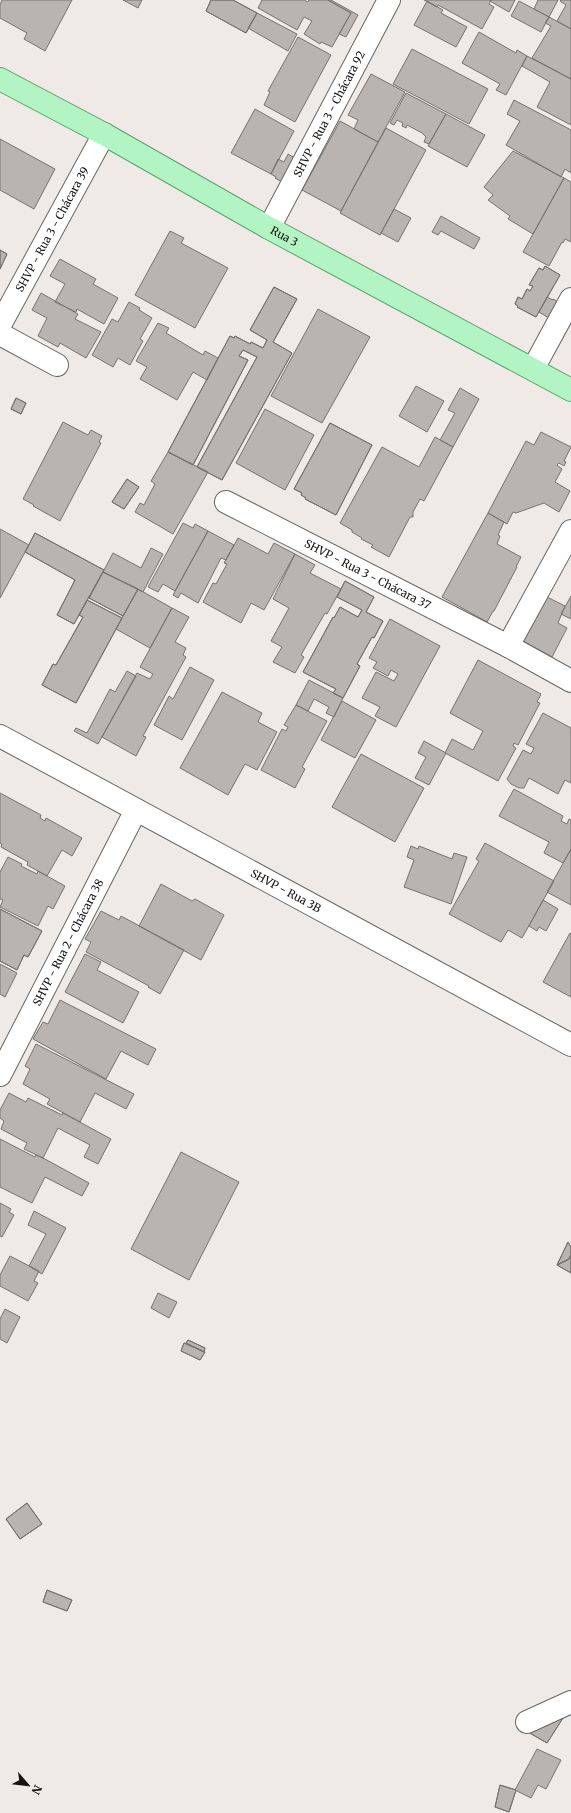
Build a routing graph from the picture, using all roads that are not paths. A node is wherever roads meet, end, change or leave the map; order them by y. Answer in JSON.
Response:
{"nodes":[{"id":1,"x":389,"y":0,"type":"edge"},
{"id":2,"x":0,"y":79,"type":"edge"},
{"id":3,"x":104,"y":134,"type":"junction"},
{"id":4,"x":269,"y":228,"type":"junction"},
{"id":5,"x":571,"y":299,"type":"edge"},
{"id":6,"x":0,"y":325,"type":"edge"},
{"id":7,"x":0,"y":334,"type":"edge"},
{"id":8,"x":57,"y":365,"type":"dead end"},
{"id":9,"x":533,"y":369,"type":"junction"},
{"id":10,"x":571,"y":390,"type":"edge"},
{"id":11,"x":226,"y":502,"type":"dead end"},
{"id":12,"x":571,"y":531,"type":"edge"},
{"id":13,"x":508,"y":646,"type":"junction"},
{"id":14,"x":571,"y":681,"type":"edge"},
{"id":15,"x":0,"y":736,"type":"edge"},
{"id":16,"x":136,"y":810,"type":"junction"},
{"id":17,"x":571,"y":1045,"type":"edge"},
{"id":18,"x":0,"y":1075,"type":"edge"},
{"id":19,"x":571,"y":1702,"type":"edge"},
{"id":20,"x":527,"y":1722,"type":"dead end"}],
"edges":[{"from":1,"to":4,"type":"street","name":"SHVP - Rua 3 - Chácara 92"},
{"from":2,"to":3,"type":"main road","name":"Rua 3"},
{"from":3,"to":4,"type":"main road","name":"Rua 3"},
{"from":3,"to":6,"type":"street","name":"SHVP - Rua 3 - Chácara 39"},
{"from":4,"to":9,"type":"main road","name":"Rua 3"},
{"from":5,"to":9,"type":"street"},
{"from":7,"to":8,"type":"street"},
{"from":9,"to":10,"type":"main road","name":"Rua 3"},
{"from":11,"to":13,"type":"street","name":"SHVP - Rua 3 - Chácara 37"},
{"from":12,"to":13,"type":"street"},
{"from":13,"to":14,"type":"street","name":"SHVP - Rua 3 - Chácara 37"},
{"from":15,"to":16,"type":"street","name":"SHVP - Rua 3B"},
{"from":16,"to":17,"type":"street","name":"SHVP - Rua 3B"},
{"from":16,"to":18,"type":"street","name":"SHVP - Rua 2 - Chácara 38"},
{"from":19,"to":20,"type":"street"}]}
